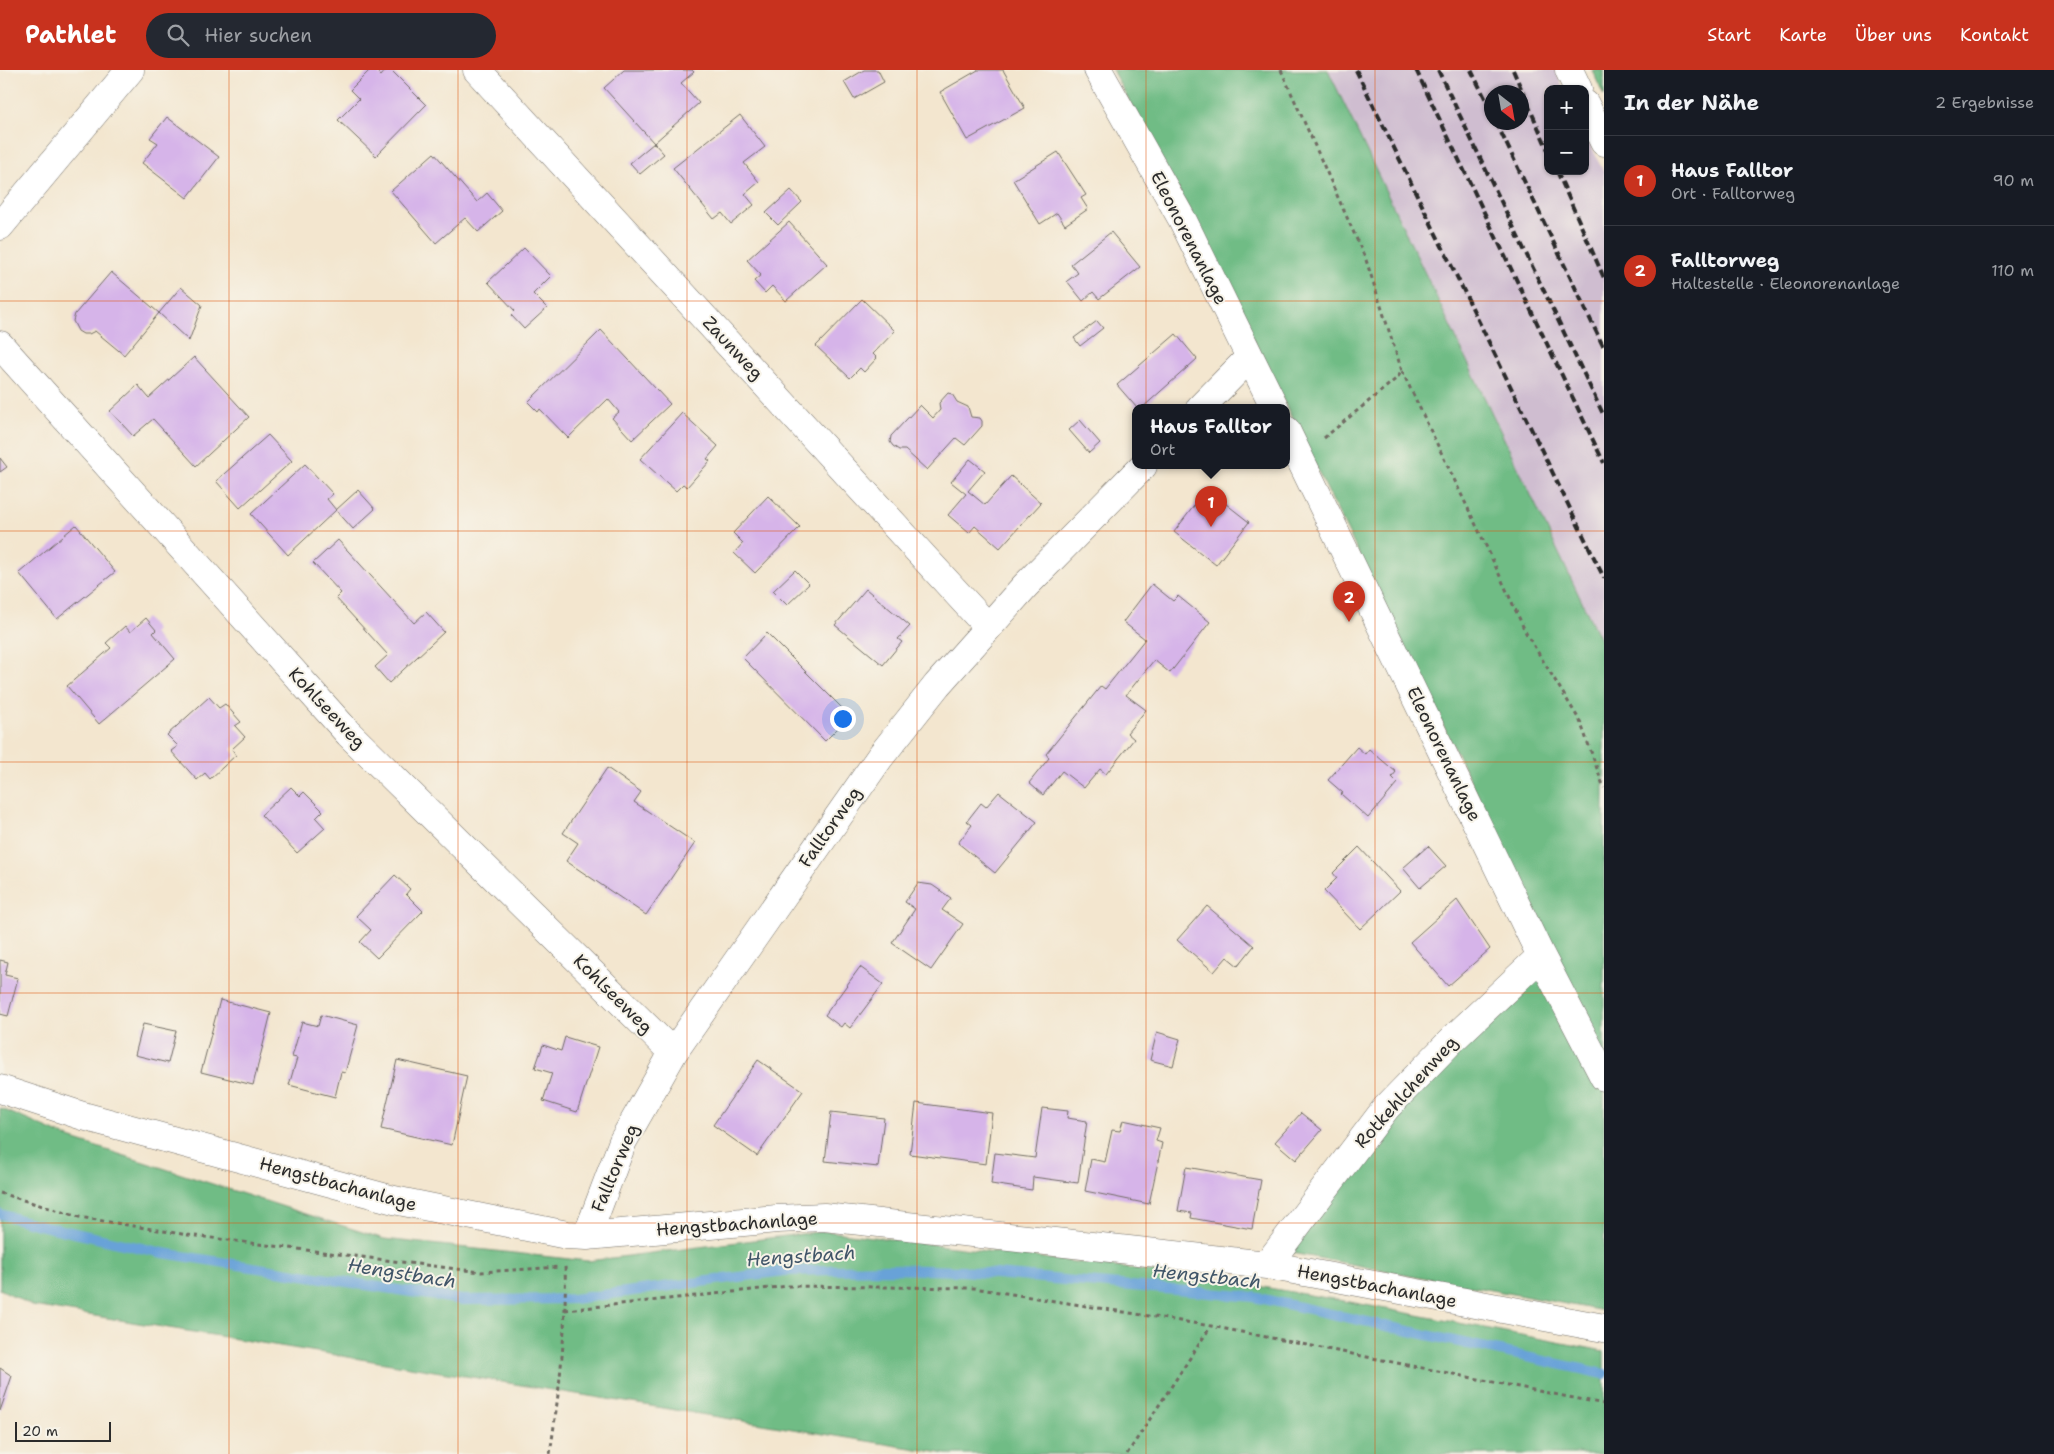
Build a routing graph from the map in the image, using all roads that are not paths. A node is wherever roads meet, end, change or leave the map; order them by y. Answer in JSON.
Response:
{"nodes":[{"id":1,"x":130,"y":70,"type":"edge"},
{"id":2,"x":477,"y":70,"type":"edge"},
{"id":3,"x":1098,"y":70,"type":"edge"},
{"id":4,"x":1569,"y":70,"type":"edge"},
{"id":5,"x":1576,"y":85,"type":"edge"},
{"id":6,"x":1589,"y":112,"type":"edge"},
{"id":7,"x":1604,"y":142,"type":"edge"},
{"id":8,"x":0,"y":226,"type":"edge"},
{"id":9,"x":0,"y":345,"type":"edge"},
{"id":10,"x":1249,"y":358,"type":"junction"},
{"id":11,"x":1204,"y":404,"type":"edge"},
{"id":12,"x":1273,"y":404,"type":"edge"},
{"id":13,"x":1290,"y":438,"type":"edge"},
{"id":14,"x":1140,"y":469,"type":"edge"},
{"id":15,"x":988,"y":627,"type":"junction"},
{"id":16,"x":1541,"y":956,"type":"junction"},
{"id":17,"x":673,"y":1053,"type":"junction"},
{"id":18,"x":1604,"y":1077,"type":"edge"},
{"id":19,"x":0,"y":1089,"type":"edge"},
{"id":20,"x":587,"y":1236,"type":"junction"},
{"id":21,"x":1267,"y":1265,"type":"junction"},
{"id":22,"x":1604,"y":1328,"type":"edge"}],
"edges":[{"from":1,"to":8,"type":"street"},
{"from":2,"to":15,"type":"street","name":"Zaunweg"},
{"from":3,"to":10,"type":"street","name":"Eleonorenanlage"},
{"from":4,"to":5,"type":"street"},
{"from":6,"to":7,"type":"street"},
{"from":9,"to":17,"type":"street","name":"Kohlseeweg"},
{"from":10,"to":11,"type":"street"},
{"from":10,"to":12,"type":"street","name":"Eleonorenanlage"},
{"from":13,"to":16,"type":"street","name":"Eleonorenanlage"},
{"from":14,"to":15,"type":"street","name":"Falltorweg"},
{"from":15,"to":17,"type":"street","name":"Falltorweg"},
{"from":16,"to":18,"type":"street","name":"Eleonorenanlage"},
{"from":16,"to":21,"type":"street","name":"Rotkehlchenweg"},
{"from":17,"to":20,"type":"street","name":"Falltorweg"},
{"from":19,"to":20,"type":"street","name":"Hengstbachanlage"},
{"from":20,"to":21,"type":"street","name":"Hengstbachanlage"},
{"from":21,"to":22,"type":"street","name":"Hengstbachanlage"}]}
